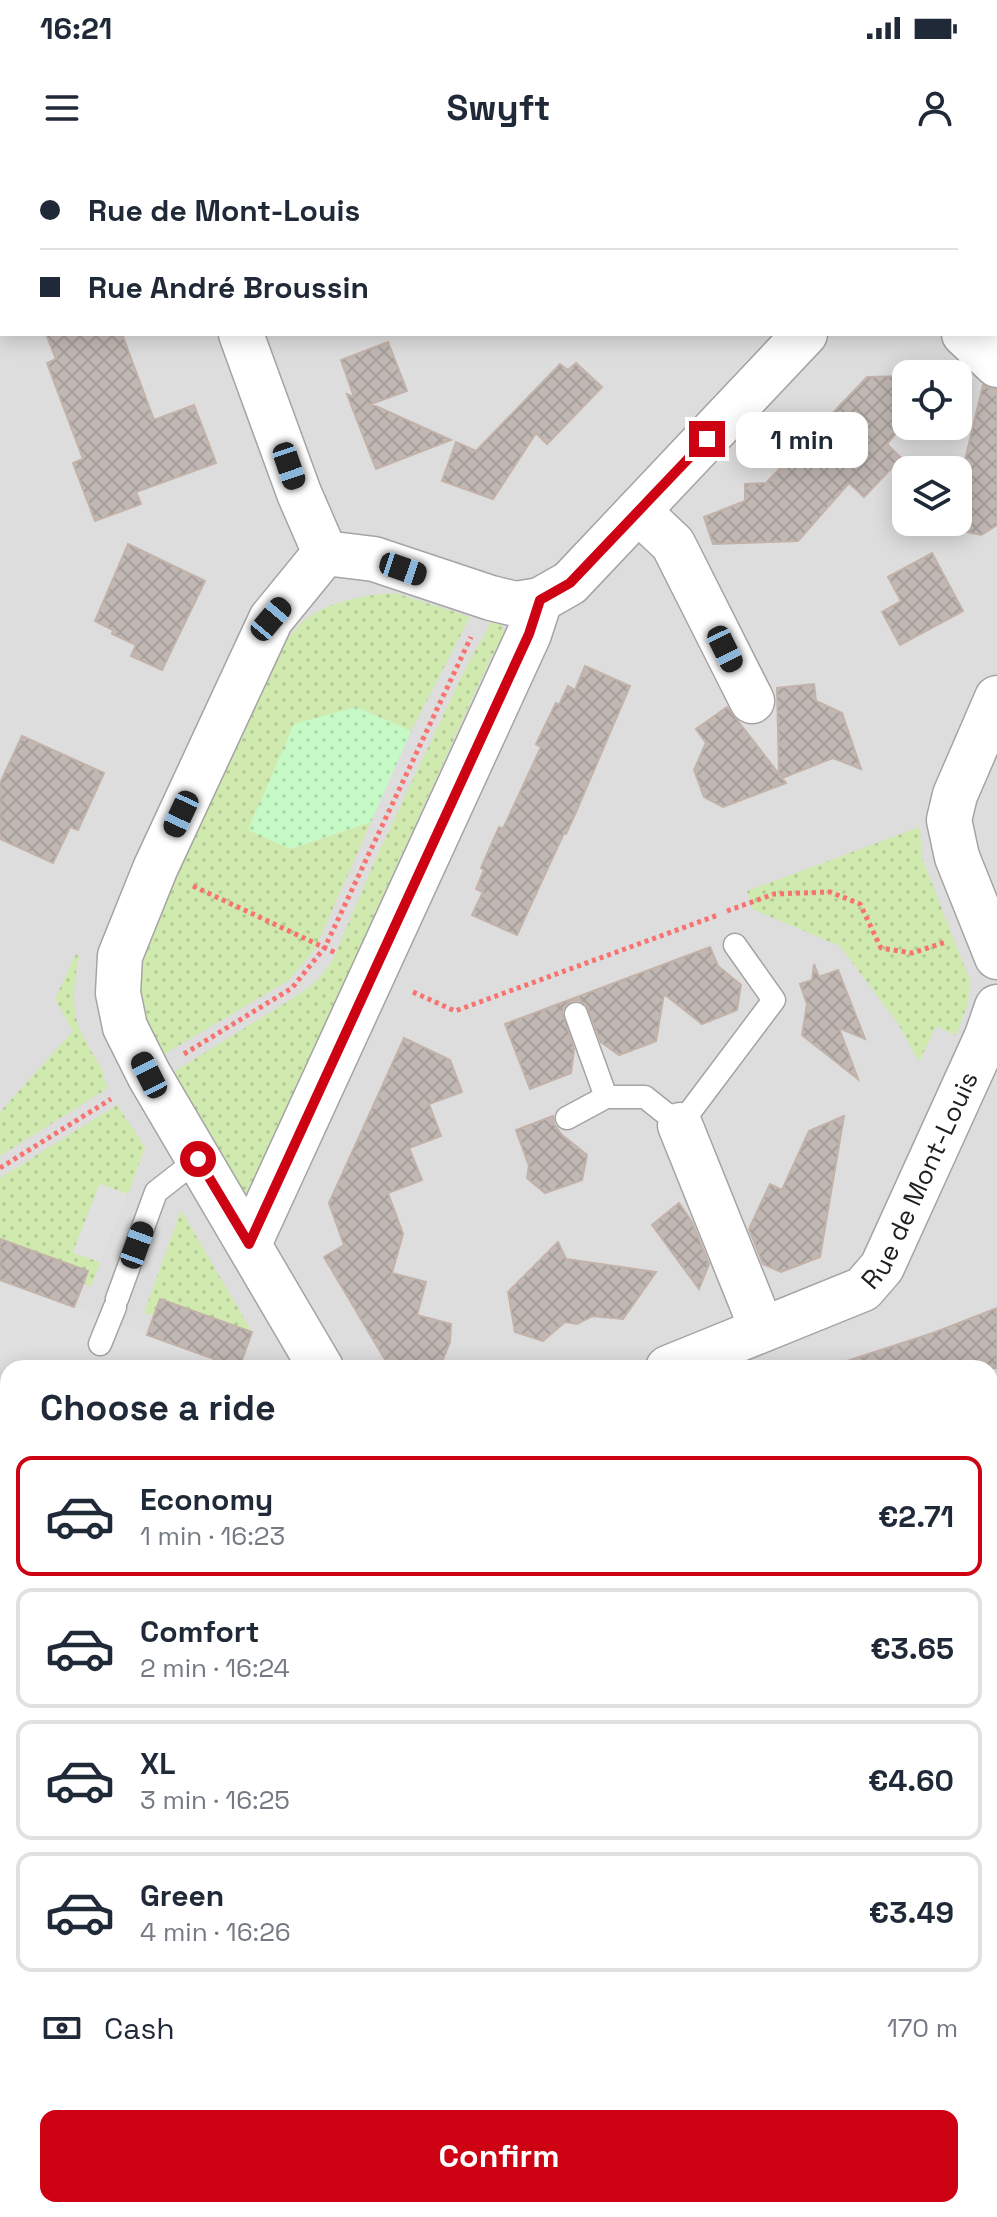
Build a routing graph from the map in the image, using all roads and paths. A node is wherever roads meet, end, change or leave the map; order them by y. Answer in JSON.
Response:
{"nodes":[{"id":1,"x":242,"y":336,"type":"edge"},
{"id":2,"x":803,"y":336,"type":"edge"},
{"id":3,"x":966,"y":336,"type":"edge"},
{"id":4,"x":997,"y":365,"type":"edge"},
{"id":5,"x":638,"y":511,"type":"junction"},
{"id":6,"x":325,"y":553,"type":"junction"},
{"id":7,"x":540,"y":600,"type":"junction"},
{"id":8,"x":472,"y":636,"type":"dead end"},
{"id":9,"x":997,"y":698,"type":"edge"},
{"id":10,"x":752,"y":701,"type":"dead end"},
{"id":11,"x":155,"y":869,"type":"junction"},
{"id":12,"x":991,"y":943,"type":"edge"},
{"id":13,"x":735,"y":945,"type":"dead end"},
{"id":14,"x":325,"y":947,"type":"junction"},
{"id":15,"x":374,"y":974,"type":"junction"},
{"id":16,"x":997,"y":1007,"type":"edge"},
{"id":17,"x":576,"y":1014,"type":"dead end"},
{"id":18,"x":149,"y":1075,"type":"junction"},
{"id":19,"x":606,"y":1097,"type":"junction"},
{"id":20,"x":567,"y":1118,"type":"dead end"},
{"id":21,"x":680,"y":1125,"type":"junction"},
{"id":22,"x":198,"y":1159,"type":"junction"},
{"id":23,"x":0,"y":1168,"type":"edge"},
{"id":24,"x":249,"y":1244,"type":"junction"},
{"id":25,"x":762,"y":1329,"type":"junction"},
{"id":26,"x":100,"y":1344,"type":"dead end"},
{"id":27,"x":316,"y":1360,"type":"edge"},
{"id":28,"x":687,"y":1360,"type":"edge"}],
"edges":[{"from":1,"to":6,"type":"street"},
{"from":2,"to":5,"type":"street"},
{"from":3,"to":4,"type":"street"},
{"from":5,"to":7,"type":"street"},
{"from":5,"to":10,"type":"street"},
{"from":6,"to":7,"type":"street"},
{"from":6,"to":11,"type":"street"},
{"from":7,"to":15,"type":"street"},
{"from":8,"to":14,"type":"path"},
{"from":9,"to":12,"type":"street"},
{"from":11,"to":14,"type":"path"},
{"from":11,"to":18,"type":"street"},
{"from":12,"to":15,"type":"path"},
{"from":13,"to":21,"type":"lane"},
{"from":14,"to":15,"type":"path"},
{"from":14,"to":18,"type":"path"},
{"from":15,"to":24,"type":"street"},
{"from":16,"to":25,"type":"street","name":"Rue de Mont-Louis"},
{"from":17,"to":19,"type":"lane"},
{"from":18,"to":22,"type":"street"},
{"from":18,"to":23,"type":"path"},
{"from":19,"to":20,"type":"lane"},
{"from":19,"to":21,"type":"lane"},
{"from":21,"to":25,"type":"street"},
{"from":22,"to":24,"type":"street"},
{"from":22,"to":26,"type":"lane"},
{"from":24,"to":27,"type":"street"},
{"from":25,"to":28,"type":"street","name":"Rue de Mont-Louis"}]}
